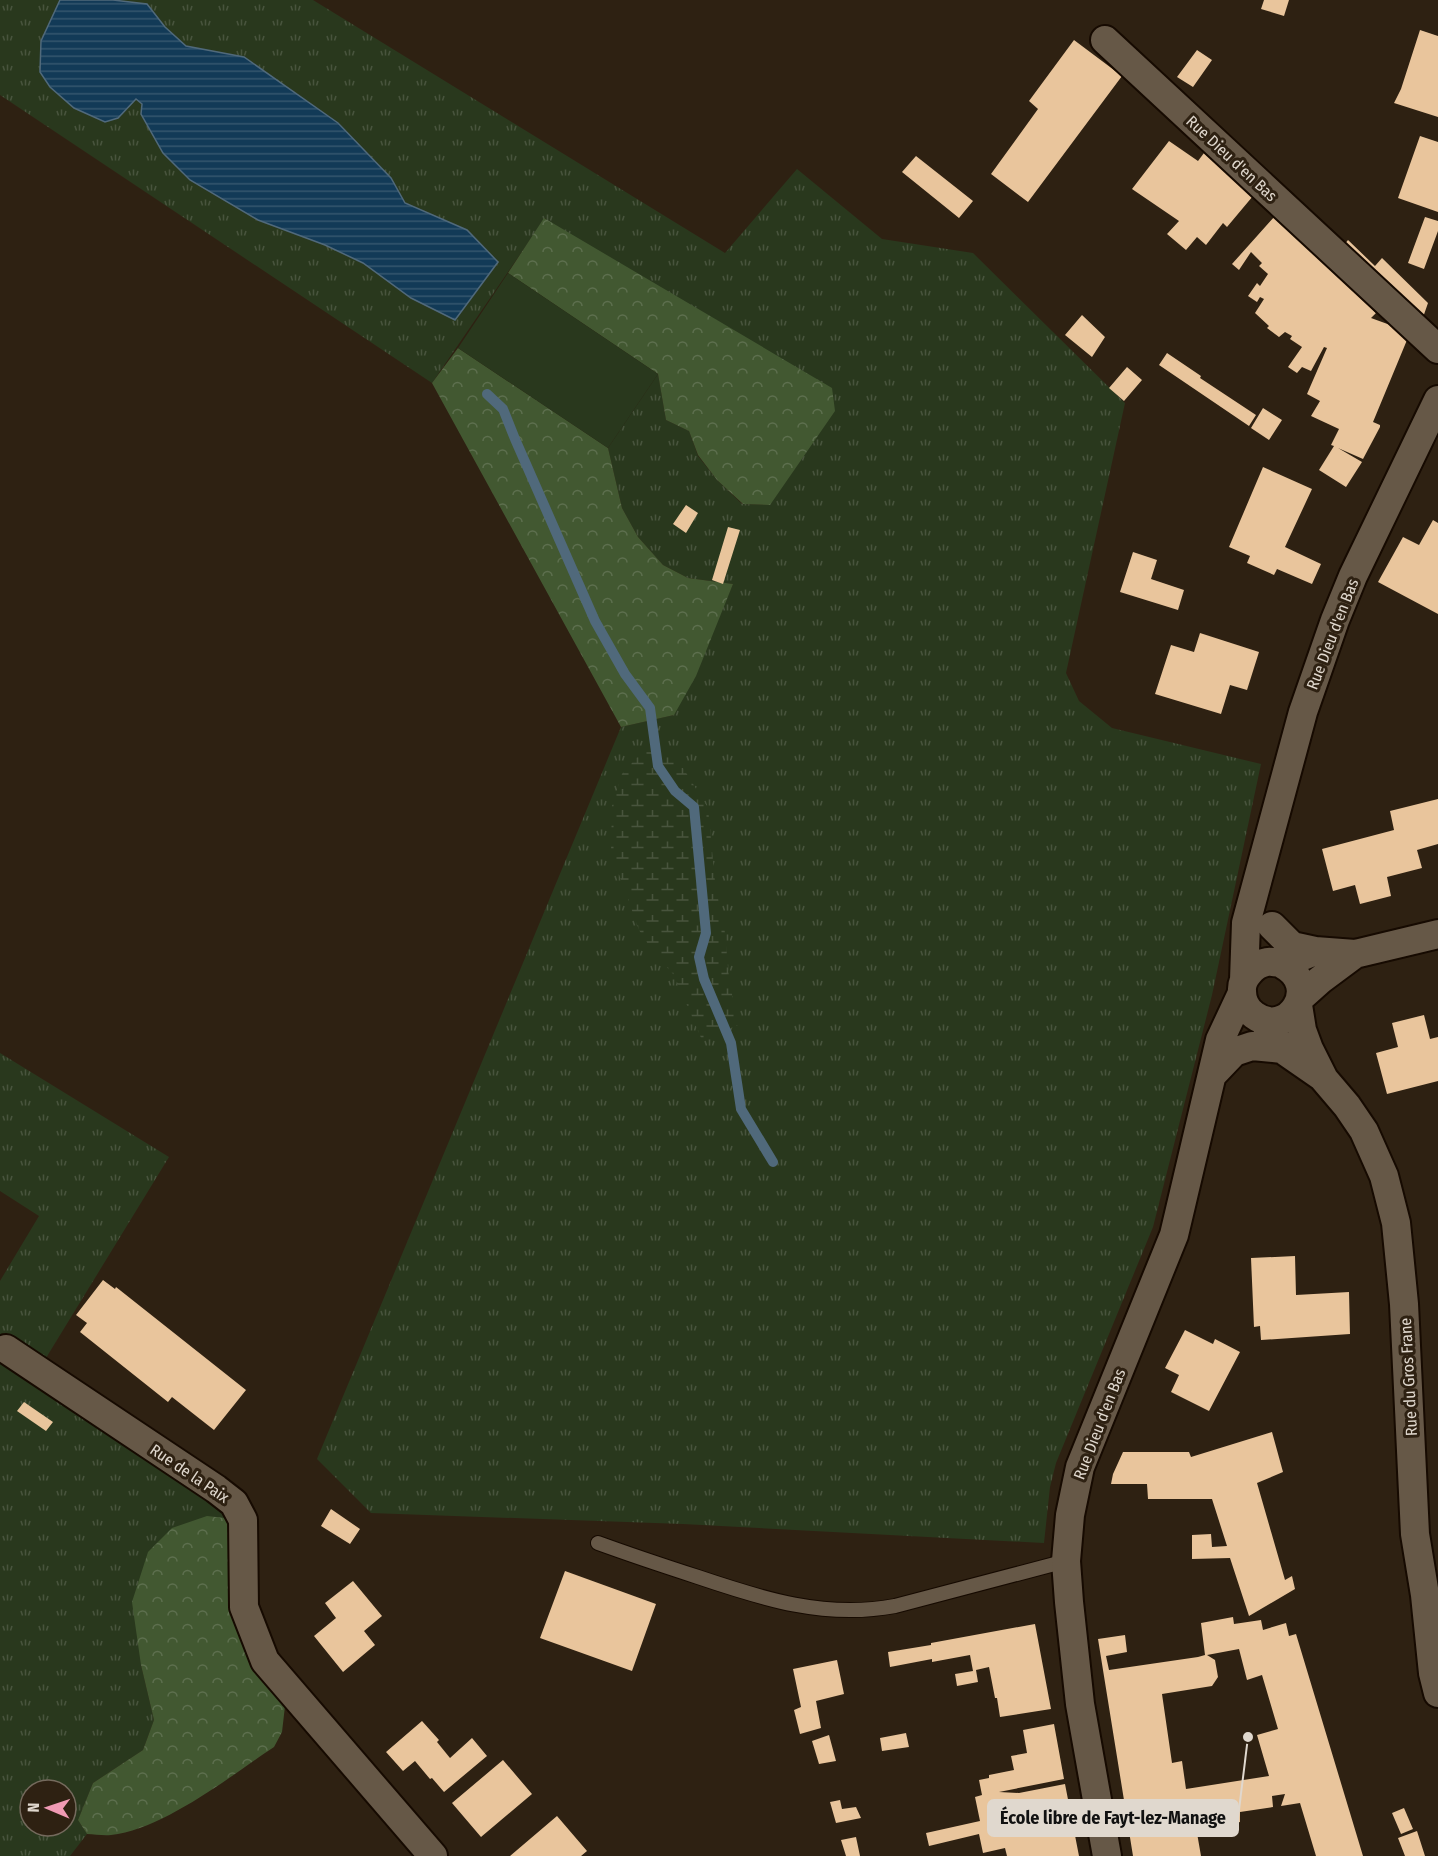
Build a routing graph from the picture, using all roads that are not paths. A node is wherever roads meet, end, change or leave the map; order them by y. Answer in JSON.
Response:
{"nodes":[{"id":1,"x":1105,"y":40,"type":"dead end"},
{"id":2,"x":1438,"y":349,"type":"edge"},
{"id":3,"x":1438,"y":400,"type":"edge"},
{"id":4,"x":1259,"y":879,"type":"junction"},
{"id":5,"x":1272,"y":926,"type":"junction"},
{"id":6,"x":1438,"y":934,"type":"edge"},
{"id":7,"x":1315,"y":951,"type":"junction"},
{"id":8,"x":1355,"y":954,"type":"junction"},
{"id":9,"x":1280,"y":963,"type":"junction"},
{"id":10,"x":1243,"y":987,"type":"junction"},
{"id":11,"x":1300,"y":1001,"type":"junction"},
{"id":12,"x":1263,"y":1020,"type":"junction"},
{"id":13,"x":1282,"y":1048,"type":"junction"},
{"id":14,"x":1214,"y":1074,"type":"junction"},
{"id":15,"x":1324,"y":1079,"type":"junction"},
{"id":16,"x":6,"y":1349,"type":"dead end"},
{"id":17,"x":598,"y":1543,"type":"dead end"},
{"id":18,"x":1066,"y":1561,"type":"junction"},
{"id":19,"x":1438,"y":1693,"type":"edge"},
{"id":20,"x":433,"y":1856,"type":"edge"},
{"id":21,"x":1107,"y":1856,"type":"edge"}],
"edges":[{"from":1,"to":2,"type":"street","name":"Rue Dieu d'en Bas"},
{"from":3,"to":4,"type":"street","name":"Rue Dieu d'en Bas"},
{"from":4,"to":5,"type":"street"},
{"from":4,"to":10,"type":"street","name":"Rue Dieu d'en Bas"},
{"from":5,"to":7,"type":"street"},
{"from":5,"to":9,"type":"street"},
{"from":6,"to":8,"type":"street"},
{"from":7,"to":8,"type":"street"},
{"from":7,"to":9,"type":"street"},
{"from":8,"to":11,"type":"street"},
{"from":9,"to":10,"type":"street"},
{"from":9,"to":11,"type":"street"},
{"from":10,"to":12,"type":"street"},
{"from":10,"to":14,"type":"street"},
{"from":11,"to":12,"type":"street"},
{"from":11,"to":15,"type":"street","name":"Rue du Gros Frane"},
{"from":12,"to":13,"type":"street","name":"Rue du Gros Frane"},
{"from":13,"to":14,"type":"street"},
{"from":13,"to":15,"type":"street","name":"Rue du Gros Frane"},
{"from":14,"to":18,"type":"street","name":"Rue Dieu d'en Bas"},
{"from":15,"to":19,"type":"street","name":"Rue du Gros Frane"},
{"from":16,"to":20,"type":"street","name":"Rue de la Paix"},
{"from":17,"to":18,"type":"lane"},
{"from":18,"to":21,"type":"street","name":"Rue Dieu d'en Bas"}]}
